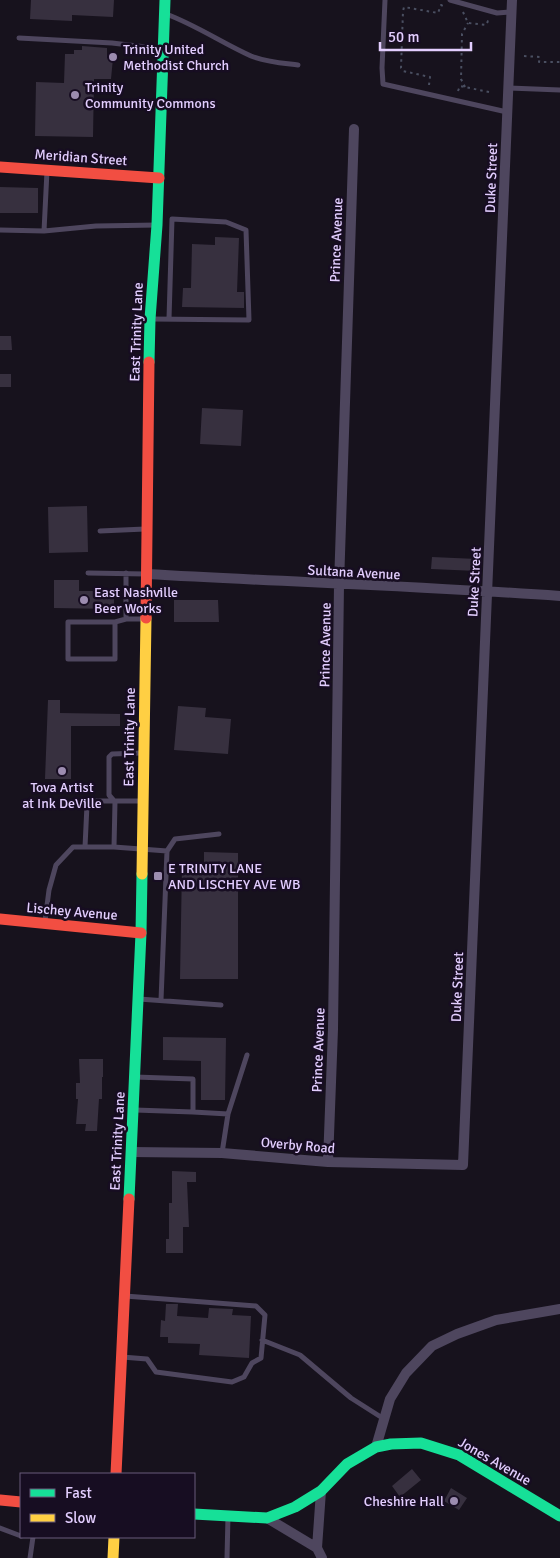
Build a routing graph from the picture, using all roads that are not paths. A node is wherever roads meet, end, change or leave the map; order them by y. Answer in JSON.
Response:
{"nodes":[{"id":1,"x":165,"y":0,"type":"edge"},
{"id":2,"x":385,"y":0,"type":"edge"},
{"id":3,"x":450,"y":0,"type":"edge"},
{"id":4,"x":512,"y":0,"type":"edge"},
{"id":5,"x":511,"y":12,"type":"junction"},
{"id":6,"x":164,"y":13,"type":"junction"},
{"id":7,"x":19,"y":38,"type":"dead end"},
{"id":8,"x":163,"y":49,"type":"junction"},
{"id":9,"x":298,"y":65,"type":"dead end"},
{"id":10,"x":509,"y":88,"type":"junction"},
{"id":11,"x":560,"y":90,"type":"edge"},
{"id":12,"x":508,"y":112,"type":"junction"},
{"id":13,"x":354,"y":129,"type":"dead end"},
{"id":14,"x":0,"y":167,"type":"edge"},
{"id":15,"x":47,"y":170,"type":"junction"},
{"id":16,"x":159,"y":178,"type":"junction"},
{"id":17,"x":157,"y":225,"type":"junction"},
{"id":18,"x":0,"y":230,"type":"edge"},
{"id":19,"x":44,"y":231,"type":"junction"},
{"id":20,"x":150,"y":319,"type":"junction"},
{"id":21,"x":169,"y":319,"type":"junction"},
{"id":22,"x":146,"y":529,"type":"junction"},
{"id":23,"x":100,"y":531,"type":"dead end"},
{"id":24,"x":88,"y":574,"type":"dead end"},
{"id":25,"x":126,"y":574,"type":"junction"},
{"id":26,"x":147,"y":574,"type":"junction"},
{"id":27,"x":340,"y":585,"type":"junction"},
{"id":28,"x":487,"y":591,"type":"junction"},
{"id":29,"x":560,"y":596,"type":"edge"},
{"id":30,"x":126,"y":619,"type":"junction"},
{"id":31,"x":146,"y":619,"type":"junction"},
{"id":32,"x":115,"y":622,"type":"junction"},
{"id":33,"x":144,"y":753,"type":"junction"},
{"id":34,"x":143,"y":801,"type":"junction"},
{"id":35,"x":115,"y":802,"type":"junction"},
{"id":36,"x":219,"y":834,"type":"dead end"},
{"id":37,"x":85,"y":847,"type":"junction"},
{"id":38,"x":114,"y":847,"type":"junction"},
{"id":39,"x":143,"y":848,"type":"junction"},
{"id":40,"x":167,"y":851,"type":"junction"},
{"id":41,"x":0,"y":919,"type":"edge"},
{"id":42,"x":44,"y":923,"type":"junction"},
{"id":43,"x":141,"y":933,"type":"junction"},
{"id":44,"x":138,"y":999,"type":"junction"},
{"id":45,"x":160,"y":1000,"type":"junction"},
{"id":46,"x":221,"y":1005,"type":"dead end"},
{"id":47,"x":247,"y":1055,"type":"dead end"},
{"id":48,"x":135,"y":1077,"type":"junction"},
{"id":49,"x":133,"y":1110,"type":"junction"},
{"id":50,"x":193,"y":1112,"type":"junction"},
{"id":51,"x":228,"y":1114,"type":"junction"},
{"id":52,"x":132,"y":1152,"type":"junction"},
{"id":53,"x":222,"y":1153,"type":"junction"},
{"id":54,"x":328,"y":1162,"type":"junction"},
{"id":55,"x":463,"y":1165,"type":"joint"},
{"id":56,"x":125,"y":1296,"type":"junction"},
{"id":57,"x":560,"y":1309,"type":"edge"},
{"id":58,"x":262,"y":1340,"type":"junction"},
{"id":59,"x":122,"y":1357,"type":"junction"},
{"id":60,"x":384,"y":1419,"type":"junction"},
{"id":61,"x":376,"y":1447,"type":"junction"},
{"id":62,"x":116,"y":1473,"type":"edge"},
{"id":63,"x":321,"y":1491,"type":"junction"},
{"id":64,"x":0,"y":1500,"type":"edge"},
{"id":65,"x":20,"y":1502,"type":"edge"},
{"id":66,"x":195,"y":1514,"type":"edge"},
{"id":67,"x":228,"y":1516,"type":"junction"},
{"id":68,"x":560,"y":1516,"type":"edge"},
{"id":69,"x":267,"y":1518,"type":"junction"},
{"id":70,"x":0,"y":1528,"type":"edge"},
{"id":71,"x":20,"y":1535,"type":"edge"},
{"id":72,"x":33,"y":1538,"type":"edge"},
{"id":73,"x":114,"y":1538,"type":"edge"},
{"id":74,"x":317,"y":1548,"type":"junction"},
{"id":75,"x":30,"y":1558,"type":"edge"},
{"id":76,"x":113,"y":1558,"type":"edge"},
{"id":77,"x":227,"y":1558,"type":"edge"},
{"id":78,"x":322,"y":1558,"type":"edge"}],
"edges":[{"from":1,"to":6,"type":"main road","name":"East Trinity Lane"},
{"from":2,"to":12,"type":"lane"},
{"from":3,"to":5,"type":"lane"},
{"from":4,"to":5,"type":"street","name":"Duke Street"},
{"from":5,"to":10,"type":"street","name":"Duke Street"},
{"from":6,"to":8,"type":"main road","name":"East Trinity Lane"},
{"from":6,"to":9,"type":"lane"},
{"from":7,"to":8,"type":"lane"},
{"from":8,"to":16,"type":"main road","name":"East Trinity Lane"},
{"from":10,"to":11,"type":"lane"},
{"from":10,"to":12,"type":"street","name":"Duke Street"},
{"from":12,"to":28,"type":"street","name":"Duke Street"},
{"from":13,"to":27,"type":"street","name":"Prince Avenue"},
{"from":14,"to":15,"type":"main road","name":"Meridian Street"},
{"from":15,"to":16,"type":"main road","name":"Meridian Street"},
{"from":15,"to":19,"type":"lane"},
{"from":16,"to":17,"type":"main road","name":"East Trinity Lane"},
{"from":17,"to":19,"type":"lane"},
{"from":17,"to":20,"type":"main road","name":"East Trinity Lane"},
{"from":18,"to":19,"type":"lane"},
{"from":20,"to":21,"type":"lane"},
{"from":20,"to":22,"type":"main road","name":"East Trinity Lane"},
{"from":21,"to":21,"type":"lane"},
{"from":22,"to":23,"type":"lane"},
{"from":22,"to":26,"type":"main road","name":"East Trinity Lane"},
{"from":24,"to":25,"type":"lane"},
{"from":25,"to":26,"type":"lane"},
{"from":25,"to":30,"type":"lane"},
{"from":26,"to":27,"type":"street","name":"Sultana Avenue"},
{"from":26,"to":31,"type":"main road","name":"East Trinity Lane"},
{"from":27,"to":28,"type":"street","name":"Sultana Avenue"},
{"from":27,"to":54,"type":"street","name":"Prince Avenue"},
{"from":28,"to":29,"type":"street","name":"Sultana Avenue"},
{"from":28,"to":55,"type":"street","name":"Duke Street"},
{"from":30,"to":31,"type":"lane"},
{"from":30,"to":32,"type":"lane"},
{"from":31,"to":33,"type":"main road","name":"East Trinity Lane"},
{"from":32,"to":32,"type":"lane"},
{"from":33,"to":34,"type":"main road","name":"East Trinity Lane"},
{"from":33,"to":35,"type":"lane"},
{"from":34,"to":35,"type":"lane"},
{"from":34,"to":39,"type":"main road","name":"East Trinity Lane"},
{"from":35,"to":37,"type":"lane"},
{"from":35,"to":38,"type":"lane"},
{"from":36,"to":40,"type":"lane"},
{"from":37,"to":38,"type":"lane"},
{"from":37,"to":42,"type":"lane"},
{"from":38,"to":39,"type":"lane"},
{"from":39,"to":40,"type":"lane"},
{"from":39,"to":43,"type":"main road","name":"East Trinity Lane"},
{"from":40,"to":45,"type":"lane"},
{"from":41,"to":42,"type":"main road","name":"Lischey Avenue"},
{"from":42,"to":43,"type":"main road","name":"Lischey Avenue"},
{"from":43,"to":44,"type":"main road","name":"East Trinity Lane"},
{"from":44,"to":45,"type":"lane"},
{"from":44,"to":48,"type":"main road","name":"East Trinity Lane"},
{"from":45,"to":46,"type":"lane"},
{"from":47,"to":51,"type":"lane"},
{"from":48,"to":49,"type":"main road","name":"East Trinity Lane"},
{"from":48,"to":50,"type":"lane"},
{"from":49,"to":50,"type":"lane"},
{"from":49,"to":52,"type":"main road","name":"East Trinity Lane"},
{"from":50,"to":51,"type":"lane"},
{"from":51,"to":53,"type":"lane"},
{"from":52,"to":53,"type":"street","name":"Overby Road"},
{"from":52,"to":56,"type":"main road","name":"East Trinity Lane"},
{"from":53,"to":54,"type":"street","name":"Overby Road"},
{"from":54,"to":55,"type":"street","name":"Overby Road"},
{"from":56,"to":58,"type":"lane"},
{"from":56,"to":59,"type":"main road","name":"East Trinity Lane"},
{"from":57,"to":60,"type":"street"},
{"from":58,"to":59,"type":"lane"},
{"from":58,"to":60,"type":"lane"},
{"from":59,"to":62,"type":"main road","name":"East Trinity Lane"},
{"from":60,"to":61,"type":"street"},
{"from":61,"to":63,"type":"main road","name":"Jones Avenue"},
{"from":61,"to":68,"type":"main road","name":"Jones Avenue"},
{"from":63,"to":69,"type":"main road","name":"Jones Avenue"},
{"from":63,"to":74,"type":"street"},
{"from":64,"to":65,"type":"main road"},
{"from":66,"to":67,"type":"main road","name":"Jones Avenue"},
{"from":67,"to":69,"type":"main road","name":"Jones Avenue"},
{"from":67,"to":77,"type":"lane"},
{"from":69,"to":74,"type":"street"},
{"from":70,"to":71,"type":"lane"},
{"from":72,"to":75,"type":"lane"},
{"from":73,"to":76,"type":"main road"},
{"from":74,"to":78,"type":"street"}]}
